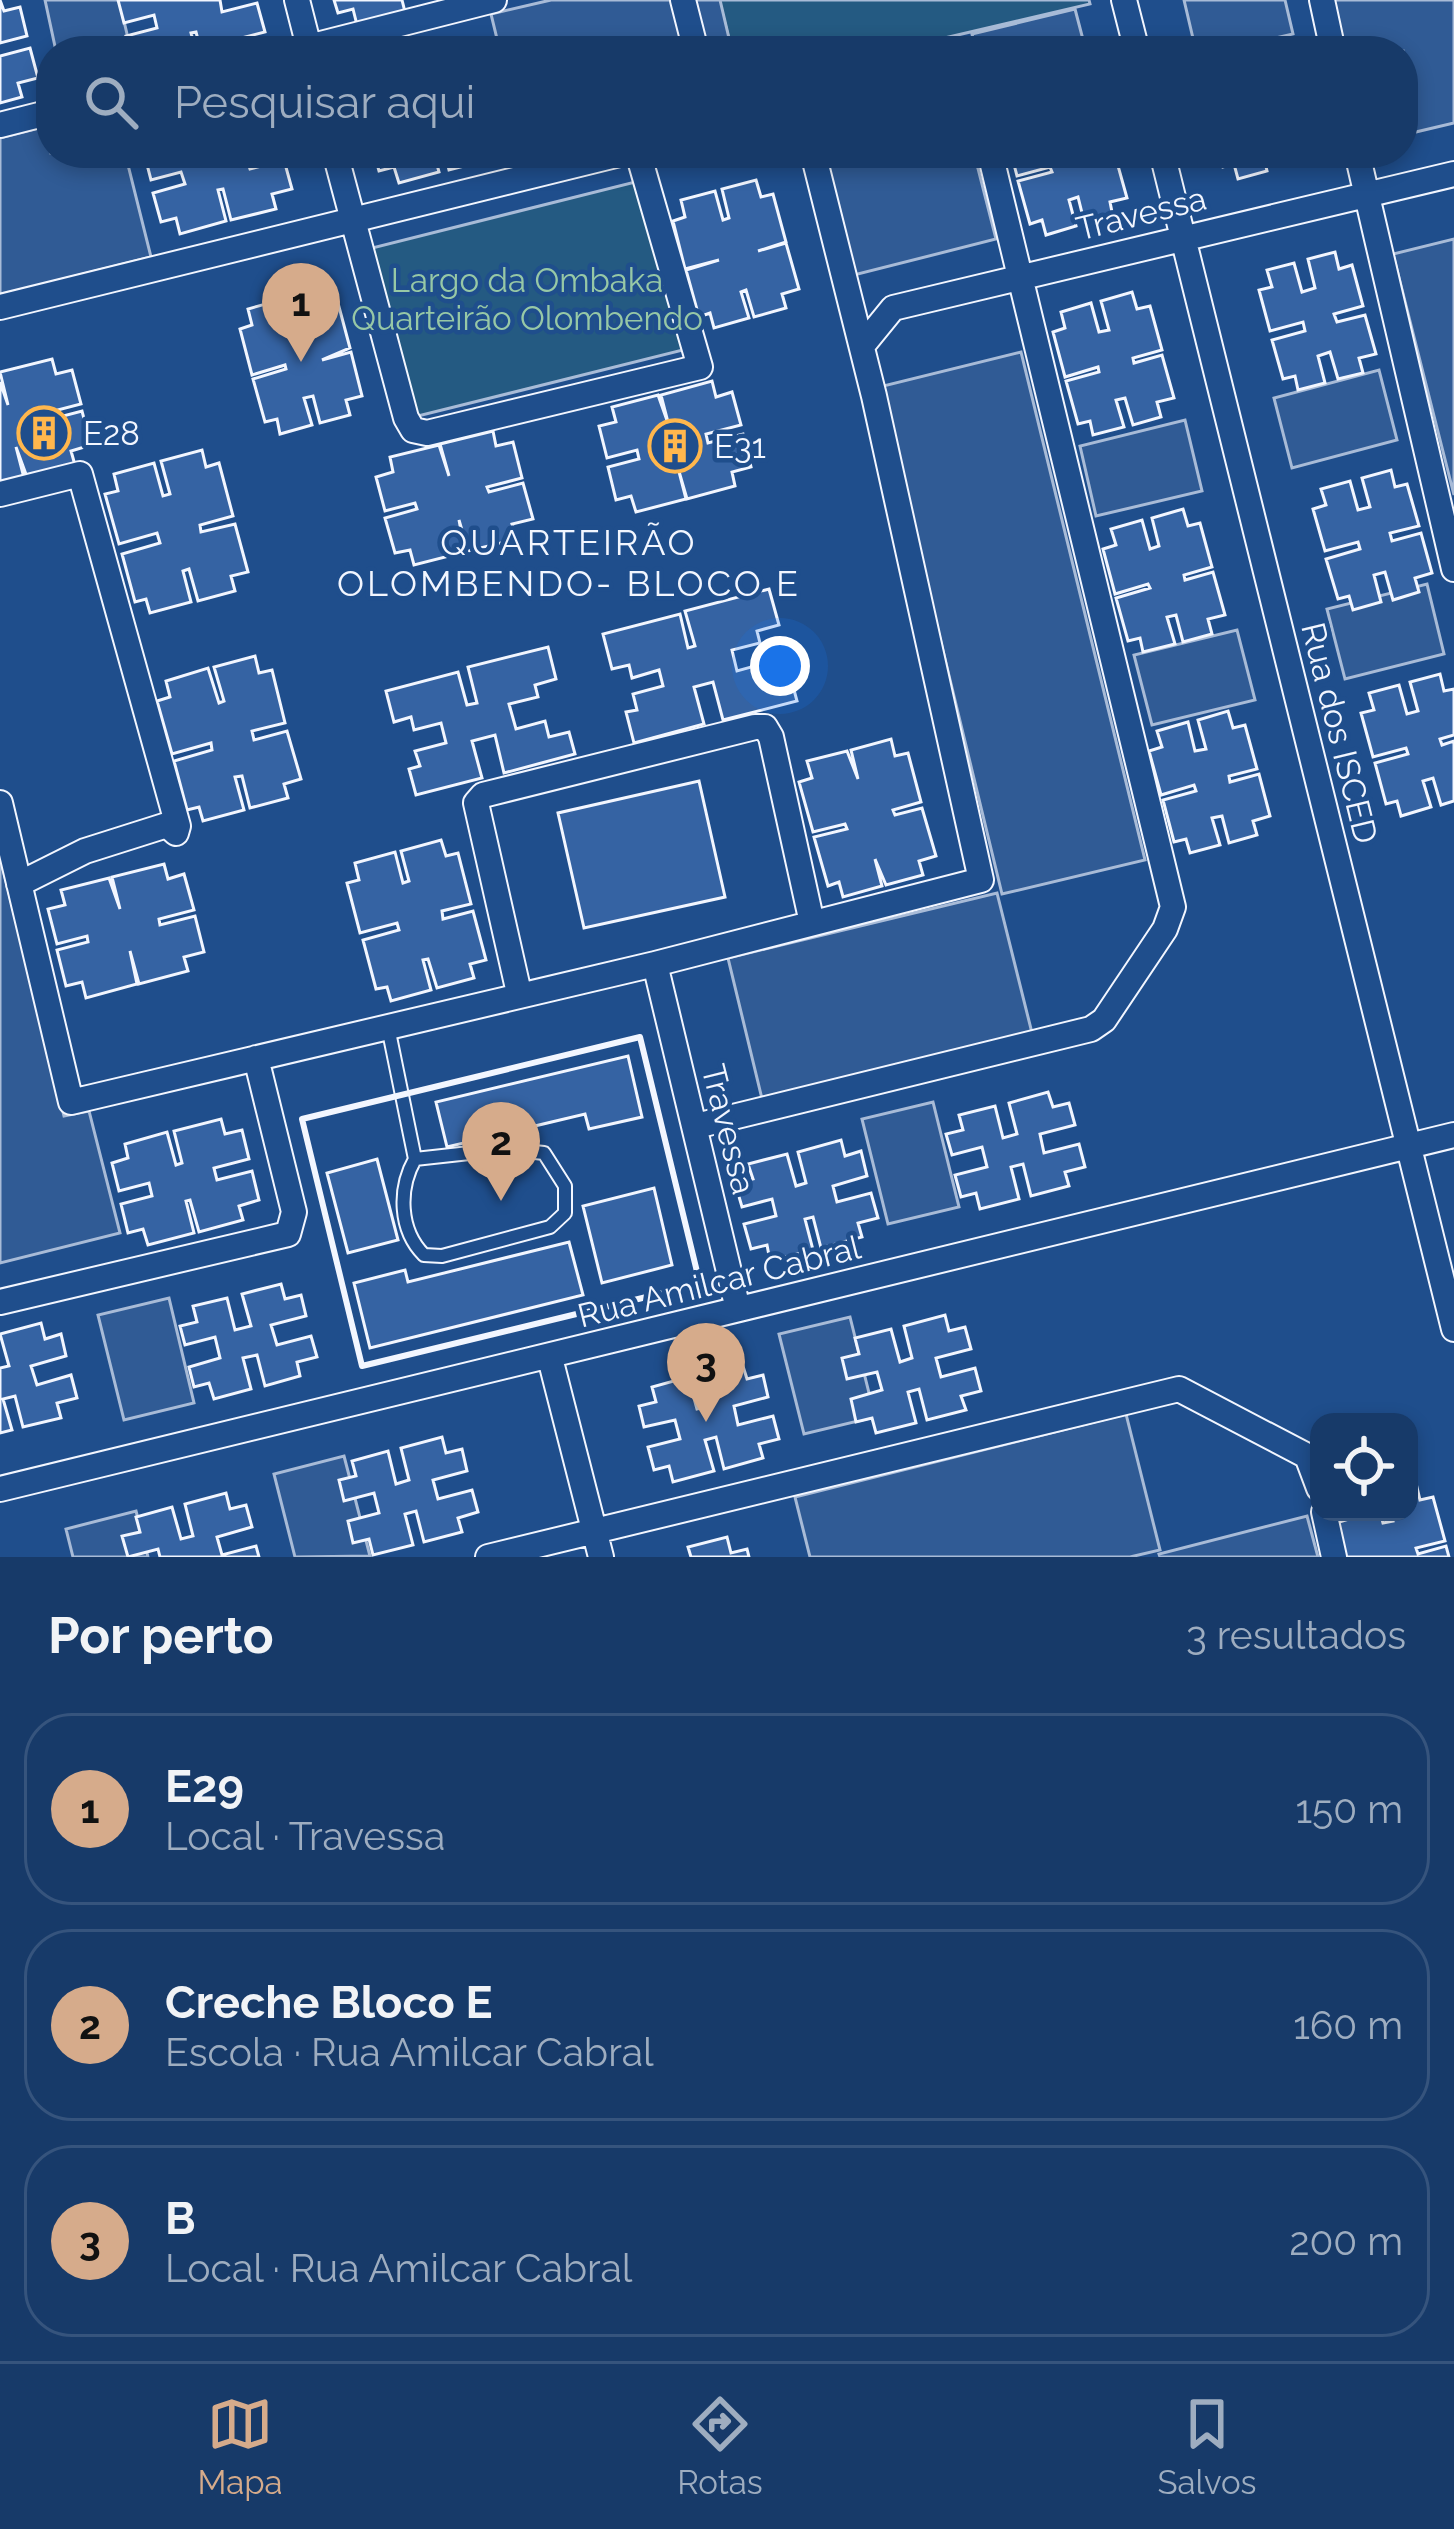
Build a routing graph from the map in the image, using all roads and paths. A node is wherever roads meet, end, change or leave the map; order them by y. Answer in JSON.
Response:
{"nodes":[{"id":1,"x":296,"y":0,"type":"edge"},
{"id":2,"x":494,"y":0,"type":"edge"},
{"id":3,"x":683,"y":0,"type":"edge"},
{"id":4,"x":1124,"y":0,"type":"edge"},
{"id":5,"x":1322,"y":0,"type":"edge"},
{"id":6,"x":302,"y":36,"type":"edge"},
{"id":7,"x":357,"y":36,"type":"edge"},
{"id":8,"x":693,"y":36,"type":"edge"},
{"id":9,"x":1133,"y":36,"type":"edge"},
{"id":10,"x":1330,"y":36,"type":"edge"},
{"id":11,"x":36,"y":116,"type":"edge"},
{"id":12,"x":0,"y":125,"type":"edge"},
{"id":13,"x":339,"y":168,"type":"edge"},
{"id":14,"x":563,"y":168,"type":"edge"},
{"id":15,"x":642,"y":168,"type":"edge"},
{"id":16,"x":817,"y":168,"type":"edge"},
{"id":17,"x":994,"y":168,"type":"edge"},
{"id":18,"x":1166,"y":168,"type":"edge"},
{"id":19,"x":1360,"y":168,"type":"edge"},
{"id":20,"x":1454,"y":173,"type":"edge"},
{"id":21,"x":1366,"y":194,"type":"junction"},
{"id":22,"x":352,"y":220,"type":"junction"},
{"id":23,"x":1182,"y":236,"type":"junction"},
{"id":24,"x":1022,"y":277,"type":"junction"},
{"id":25,"x":849,"y":292,"type":"junction"},
{"id":26,"x":0,"y":307,"type":"edge"},
{"id":27,"x":893,"y":308,"type":"junction"},
{"id":28,"x":862,"y":346,"type":"junction"},
{"id":29,"x":0,"y":494,"type":"edge"},
{"id":30,"x":1454,"y":568,"type":"edge"},
{"id":31,"x":0,"y":803,"type":"edge"},
{"id":32,"x":19,"y":884,"type":"junction"},
{"id":33,"x":812,"y":923,"type":"junction"},
{"id":34,"x":655,"y":964,"type":"junction"},
{"id":35,"x":519,"y":993,"type":"junction"},
{"id":36,"x":388,"y":1026,"type":"junction"},
{"id":37,"x":256,"y":1058,"type":"junction"},
{"id":38,"x":696,"y":1126,"type":"junction"},
{"id":39,"x":1454,"y":1135,"type":"edge"},
{"id":40,"x":1408,"y":1146,"type":"junction"},
{"id":41,"x":415,"y":1159,"type":"junction"},
{"id":42,"x":0,"y":1302,"type":"edge"},
{"id":43,"x":738,"y":1309,"type":"junction"},
{"id":44,"x":1454,"y":1329,"type":"edge"},
{"id":45,"x":550,"y":1358,"type":"junction"},
{"id":46,"x":1310,"y":1464,"type":"edge"},
{"id":47,"x":0,"y":1490,"type":"edge"},
{"id":48,"x":1326,"y":1521,"type":"edge"},
{"id":49,"x":594,"y":1528,"type":"junction"},
{"id":50,"x":488,"y":1557,"type":"edge"},
{"id":51,"x":601,"y":1557,"type":"edge"},
{"id":52,"x":1334,"y":1557,"type":"edge"}],
"edges":[{"from":1,"to":6,"type":"street"},
{"from":2,"to":7,"type":"street"},
{"from":3,"to":8,"type":"street"},
{"from":4,"to":9,"type":"street"},
{"from":5,"to":10,"type":"street"},
{"from":11,"to":12,"type":"street"},
{"from":13,"to":22,"type":"street"},
{"from":14,"to":22,"type":"street"},
{"from":15,"to":22,"type":"street"},
{"from":16,"to":25,"type":"street"},
{"from":17,"to":24,"type":"street"},
{"from":18,"to":23,"type":"street","name":"Rua dos ISCED"},
{"from":19,"to":21,"type":"street"},
{"from":20,"to":21,"type":"street","name":"Travessa"},
{"from":21,"to":23,"type":"street","name":"Travessa"},
{"from":21,"to":30,"type":"street"},
{"from":22,"to":26,"type":"street"},
{"from":23,"to":24,"type":"street","name":"Travessa"},
{"from":23,"to":40,"type":"street","name":"Rua dos ISCED"},
{"from":24,"to":27,"type":"street","name":"Travessa"},
{"from":24,"to":38,"type":"street"},
{"from":25,"to":27,"type":"street"},
{"from":25,"to":28,"type":"street"},
{"from":27,"to":28,"type":"street"},
{"from":28,"to":33,"type":"street"},
{"from":29,"to":32,"type":"street"},
{"from":31,"to":32,"type":"street"},
{"from":32,"to":37,"type":"street"},
{"from":33,"to":34,"type":"street"},
{"from":33,"to":35,"type":"street"},
{"from":34,"to":35,"type":"street"},
{"from":34,"to":38,"type":"street","name":"Travessa"},
{"from":35,"to":36,"type":"street"},
{"from":36,"to":37,"type":"street"},
{"from":36,"to":41,"type":"lane"},
{"from":37,"to":42,"type":"street"},
{"from":38,"to":43,"type":"street","name":"Travessa"},
{"from":39,"to":40,"type":"street","name":"Rua Amilcar Cabral"},
{"from":40,"to":43,"type":"street","name":"Rua Amilcar Cabral"},
{"from":40,"to":44,"type":"street","name":"Rua dos ISCED"},
{"from":41,"to":41,"type":"lane"},
{"from":43,"to":45,"type":"street","name":"Rua Amilcar Cabral"},
{"from":45,"to":47,"type":"street","name":"Rua Amilcar Cabral"},
{"from":45,"to":49,"type":"street"},
{"from":46,"to":49,"type":"street"},
{"from":48,"to":52,"type":"street"},
{"from":49,"to":50,"type":"street"},
{"from":49,"to":51,"type":"street"}]}
